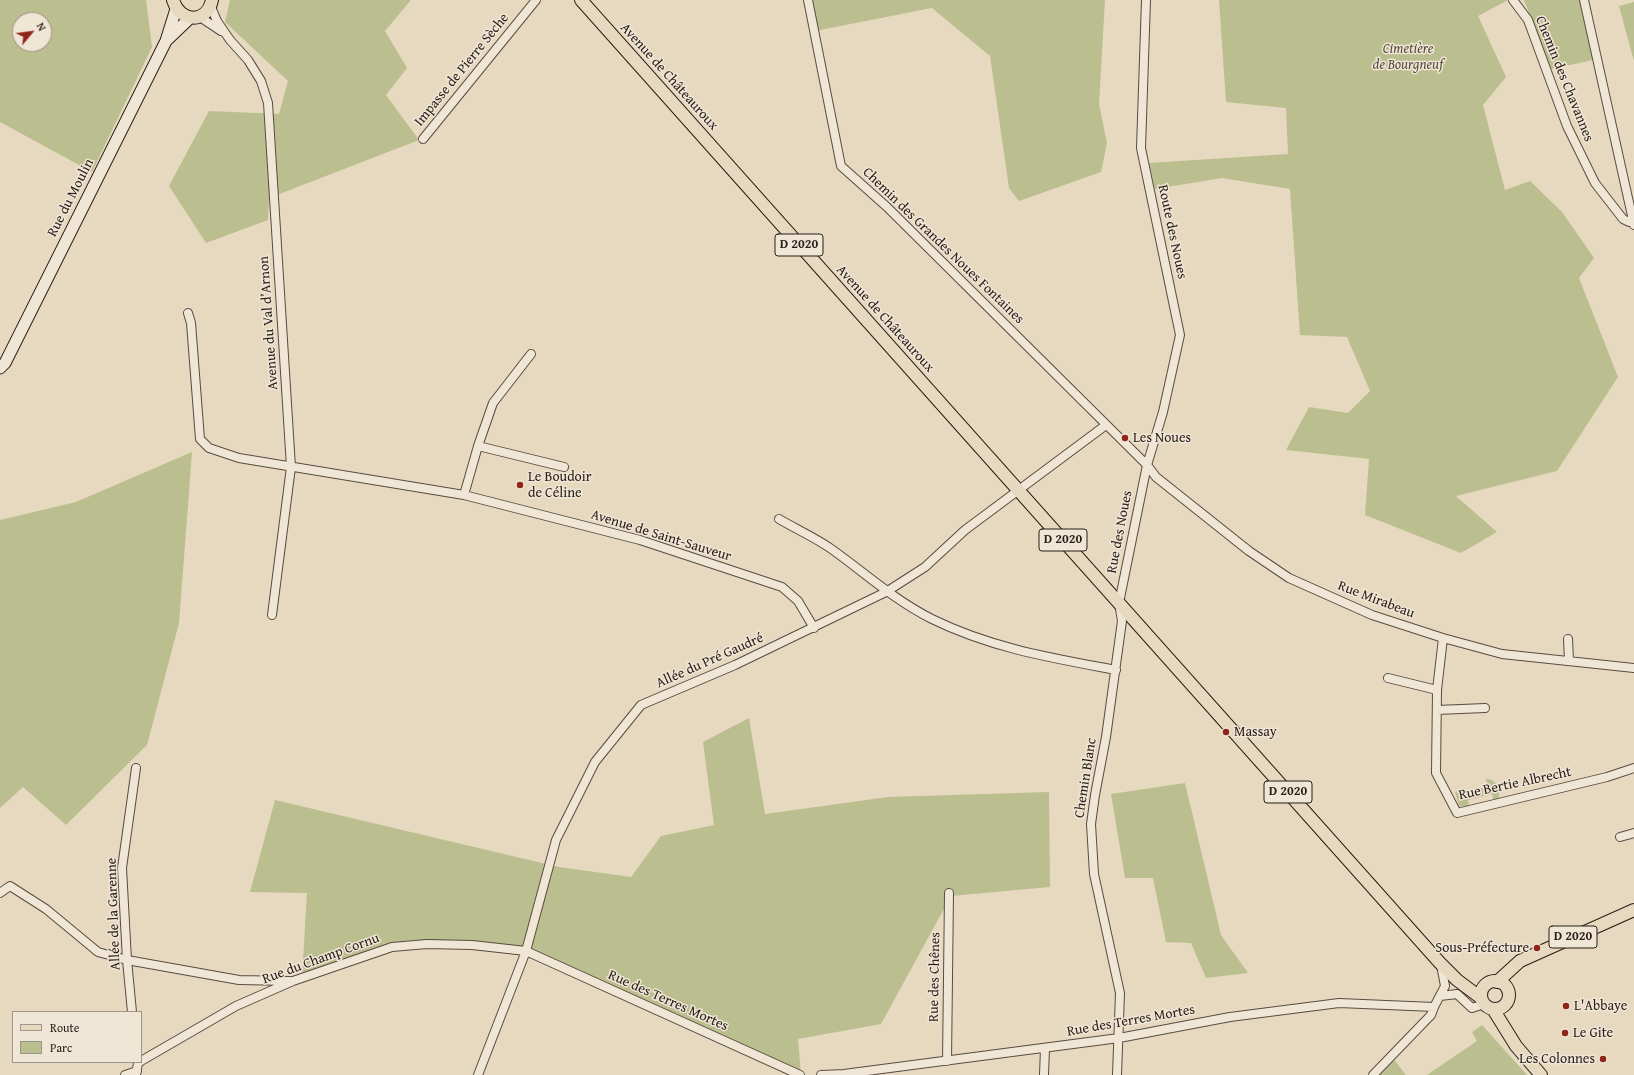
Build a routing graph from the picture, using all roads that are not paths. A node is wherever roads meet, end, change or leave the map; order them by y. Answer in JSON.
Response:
{"nodes":[{"id":1,"x":536,"y":0,"type":"edge"},
{"id":2,"x":581,"y":0,"type":"edge"},
{"id":3,"x":808,"y":0,"type":"edge"},
{"id":4,"x":1146,"y":0,"type":"edge"},
{"id":5,"x":1513,"y":0,"type":"edge"},
{"id":6,"x":1584,"y":0,"type":"edge"},
{"id":7,"x":212,"y":4,"type":"edge"},
{"id":8,"x":175,"y":5,"type":"edge"},
{"id":9,"x":195,"y":17,"type":"junction"},
{"id":10,"x":230,"y":40,"type":"junction"},
{"id":11,"x":166,"y":41,"type":"junction"},
{"id":12,"x":423,"y":139,"type":"dead end"},
{"id":13,"x":1634,"y":223,"type":"edge"},
{"id":14,"x":188,"y":313,"type":"dead end"},
{"id":15,"x":531,"y":354,"type":"dead end"},
{"id":16,"x":0,"y":368,"type":"edge"},
{"id":17,"x":1106,"y":425,"type":"junction"},
{"id":18,"x":478,"y":446,"type":"junction"},
{"id":19,"x":1147,"y":465,"type":"junction"},
{"id":20,"x":291,"y":467,"type":"junction"},
{"id":21,"x":564,"y":467,"type":"dead end"},
{"id":22,"x":1018,"y":490,"type":"junction"},
{"id":23,"x":464,"y":495,"type":"junction"},
{"id":24,"x":779,"y":520,"type":"dead end"},
{"id":25,"x":886,"y":592,"type":"junction"},
{"id":26,"x":1120,"y":603,"type":"junction"},
{"id":27,"x":272,"y":615,"type":"dead end"},
{"id":28,"x":814,"y":628,"type":"junction"},
{"id":29,"x":1443,"y":638,"type":"junction"},
{"id":30,"x":1568,"y":639,"type":"dead end"},
{"id":31,"x":1569,"y":661,"type":"junction"},
{"id":32,"x":1634,"y":668,"type":"edge"},
{"id":33,"x":1116,"y":670,"type":"junction"},
{"id":34,"x":1388,"y":678,"type":"dead end"},
{"id":35,"x":1438,"y":690,"type":"junction"},
{"id":36,"x":1485,"y":708,"type":"dead end"},
{"id":37,"x":1437,"y":710,"type":"junction"},
{"id":38,"x":136,"y":768,"type":"dead end"},
{"id":39,"x":1634,"y":768,"type":"edge"},
{"id":40,"x":1634,"y":833,"type":"edge"},
{"id":41,"x":1620,"y":837,"type":"dead end"},
{"id":42,"x":0,"y":893,"type":"edge"},
{"id":43,"x":949,"y":894,"type":"dead end"},
{"id":44,"x":1634,"y":910,"type":"edge"},
{"id":45,"x":526,"y":951,"type":"junction"},
{"id":46,"x":127,"y":960,"type":"junction"},
{"id":47,"x":1440,"y":963,"type":"junction"},
{"id":48,"x":293,"y":981,"type":"junction"},
{"id":49,"x":1458,"y":981,"type":"junction"},
{"id":50,"x":1496,"y":985,"type":"junction"},
{"id":51,"x":1444,"y":986,"type":"junction"},
{"id":52,"x":1440,"y":996,"type":"junction"},
{"id":53,"x":1486,"y":1003,"type":"junction"},
{"id":54,"x":1505,"y":1004,"type":"junction"},
{"id":55,"x":1434,"y":1007,"type":"junction"},
{"id":56,"x":132,"y":1011,"type":"edge"},
{"id":57,"x":1119,"y":1038,"type":"junction"},
{"id":58,"x":1512,"y":1039,"type":"junction"},
{"id":59,"x":1045,"y":1048,"type":"junction"},
{"id":60,"x":947,"y":1061,"type":"junction"},
{"id":61,"x":138,"y":1066,"type":"edge"},
{"id":62,"x":125,"y":1075,"type":"edge"},
{"id":63,"x":478,"y":1075,"type":"edge"},
{"id":64,"x":800,"y":1075,"type":"edge"},
{"id":65,"x":820,"y":1075,"type":"edge"},
{"id":66,"x":1044,"y":1075,"type":"edge"},
{"id":67,"x":1117,"y":1075,"type":"edge"},
{"id":68,"x":1373,"y":1075,"type":"edge"},
{"id":69,"x":1541,"y":1075,"type":"edge"}],
"edges":[{"from":1,"to":12,"type":"street","name":"Impasse de Pierre Sèche"},
{"from":2,"to":22,"type":"main road","name":"Avenue de Châteauroux","number":"D 2020"},
{"from":3,"to":17,"type":"street","name":"Chemin des Grandes Noues Fontaines"},
{"from":4,"to":19,"type":"street","name":"Route des Noues"},
{"from":5,"to":13,"type":"street","name":"Chemin des Chavannes"},
{"from":6,"to":13,"type":"street"},
{"from":7,"to":9,"type":"main road"},
{"from":7,"to":10,"type":"street","name":"Avenue du Val d’Arnon"},
{"from":8,"to":9,"type":"main road"},
{"from":8,"to":11,"type":"street","name":"Rue du Moulin"},
{"from":9,"to":10,"type":"street","name":"Avenue du Val d’Arnon"},
{"from":9,"to":11,"type":"street","name":"Rue du Moulin"},
{"from":10,"to":20,"type":"street","name":"Avenue du Val d’Arnon"},
{"from":11,"to":16,"type":"street","name":"Rue du Moulin"},
{"from":14,"to":20,"type":"street","name":"Avenue de Saint-Sauveur"},
{"from":15,"to":18,"type":"street"},
{"from":17,"to":19,"type":"street","name":"Chemin des Grandes Noues Fontaines"},
{"from":17,"to":22,"type":"street","name":"Allée du Pré Gaudré"},
{"from":18,"to":21,"type":"street"},
{"from":18,"to":23,"type":"street"},
{"from":19,"to":26,"type":"street","name":"Rue des Noues"},
{"from":19,"to":29,"type":"street","name":"Rue Mirabeau"},
{"from":20,"to":23,"type":"street","name":"Avenue de Saint-Sauveur"},
{"from":20,"to":27,"type":"street","name":"Avenue du Val d’Arnon"},
{"from":22,"to":25,"type":"street","name":"Allée du Pré Gaudré"},
{"from":22,"to":26,"type":"main road","name":"Avenue de Châteauroux","number":"D 2020"},
{"from":23,"to":28,"type":"street","name":"Avenue de Saint-Sauveur"},
{"from":24,"to":25,"type":"street"},
{"from":25,"to":28,"type":"street","name":"Allée du Pré Gaudré"},
{"from":25,"to":33,"type":"street"},
{"from":26,"to":33,"type":"street","name":"Chemin Blanc"},
{"from":26,"to":47,"type":"main road","number":"D 2020"},
{"from":28,"to":45,"type":"street","name":"Allée du Pré Gaudré"},
{"from":29,"to":31,"type":"street","name":"Rue Mirabeau"},
{"from":29,"to":35,"type":"street","name":"Rue Bertie Albrecht"},
{"from":30,"to":31,"type":"street"},
{"from":31,"to":32,"type":"street","name":"Rue Mirabeau"},
{"from":33,"to":57,"type":"street","name":"Chemin Blanc"},
{"from":34,"to":35,"type":"street"},
{"from":35,"to":37,"type":"street","name":"Rue Bertie Albrecht"},
{"from":36,"to":37,"type":"street"},
{"from":37,"to":39,"type":"street","name":"Rue Bertie Albrecht"},
{"from":38,"to":46,"type":"street","name":"Allée de la Garenne"},
{"from":40,"to":41,"type":"street"},
{"from":42,"to":46,"type":"street"},
{"from":43,"to":60,"type":"street","name":"Rue des Chênes"},
{"from":44,"to":50,"type":"main road","number":"D 2020"},
{"from":45,"to":48,"type":"street","name":"Rue du Champ Cornu"},
{"from":45,"to":63,"type":"street","name":"Allée du Pré Gaudré"},
{"from":45,"to":64,"type":"street","name":"Rue des Terres Mortes"},
{"from":46,"to":48,"type":"street"},
{"from":46,"to":56,"type":"street","name":"Allée de la Garenne"},
{"from":47,"to":49,"type":"main road","number":"D 2020"},
{"from":47,"to":51,"type":"street"},
{"from":48,"to":61,"type":"street","name":"Rue du Champ Cornu"},
{"from":49,"to":50,"type":"main road"},
{"from":49,"to":51,"type":"street"},
{"from":49,"to":53,"type":"main road","number":"D 2020"},
{"from":50,"to":53,"type":"main road"},
{"from":50,"to":54,"type":"main road"},
{"from":51,"to":52,"type":"street"},
{"from":52,"to":53,"type":"street"},
{"from":52,"to":55,"type":"street"},
{"from":53,"to":54,"type":"main road"},
{"from":53,"to":58,"type":"main road"},
{"from":54,"to":58,"type":"main road"},
{"from":55,"to":57,"type":"street","name":"Rue des Terres Mortes"},
{"from":55,"to":68,"type":"street"},
{"from":57,"to":59,"type":"street","name":"Rue des Terres Mortes"},
{"from":57,"to":67,"type":"street","name":"Chemin Blanc"},
{"from":58,"to":69,"type":"main road"},
{"from":59,"to":60,"type":"street","name":"Rue des Terres Mortes"},
{"from":59,"to":66,"type":"street"},
{"from":60,"to":65,"type":"street","name":"Rue des Terres Mortes"},
{"from":61,"to":62,"type":"street","name":"Rue du Champ Cornu"}]}
